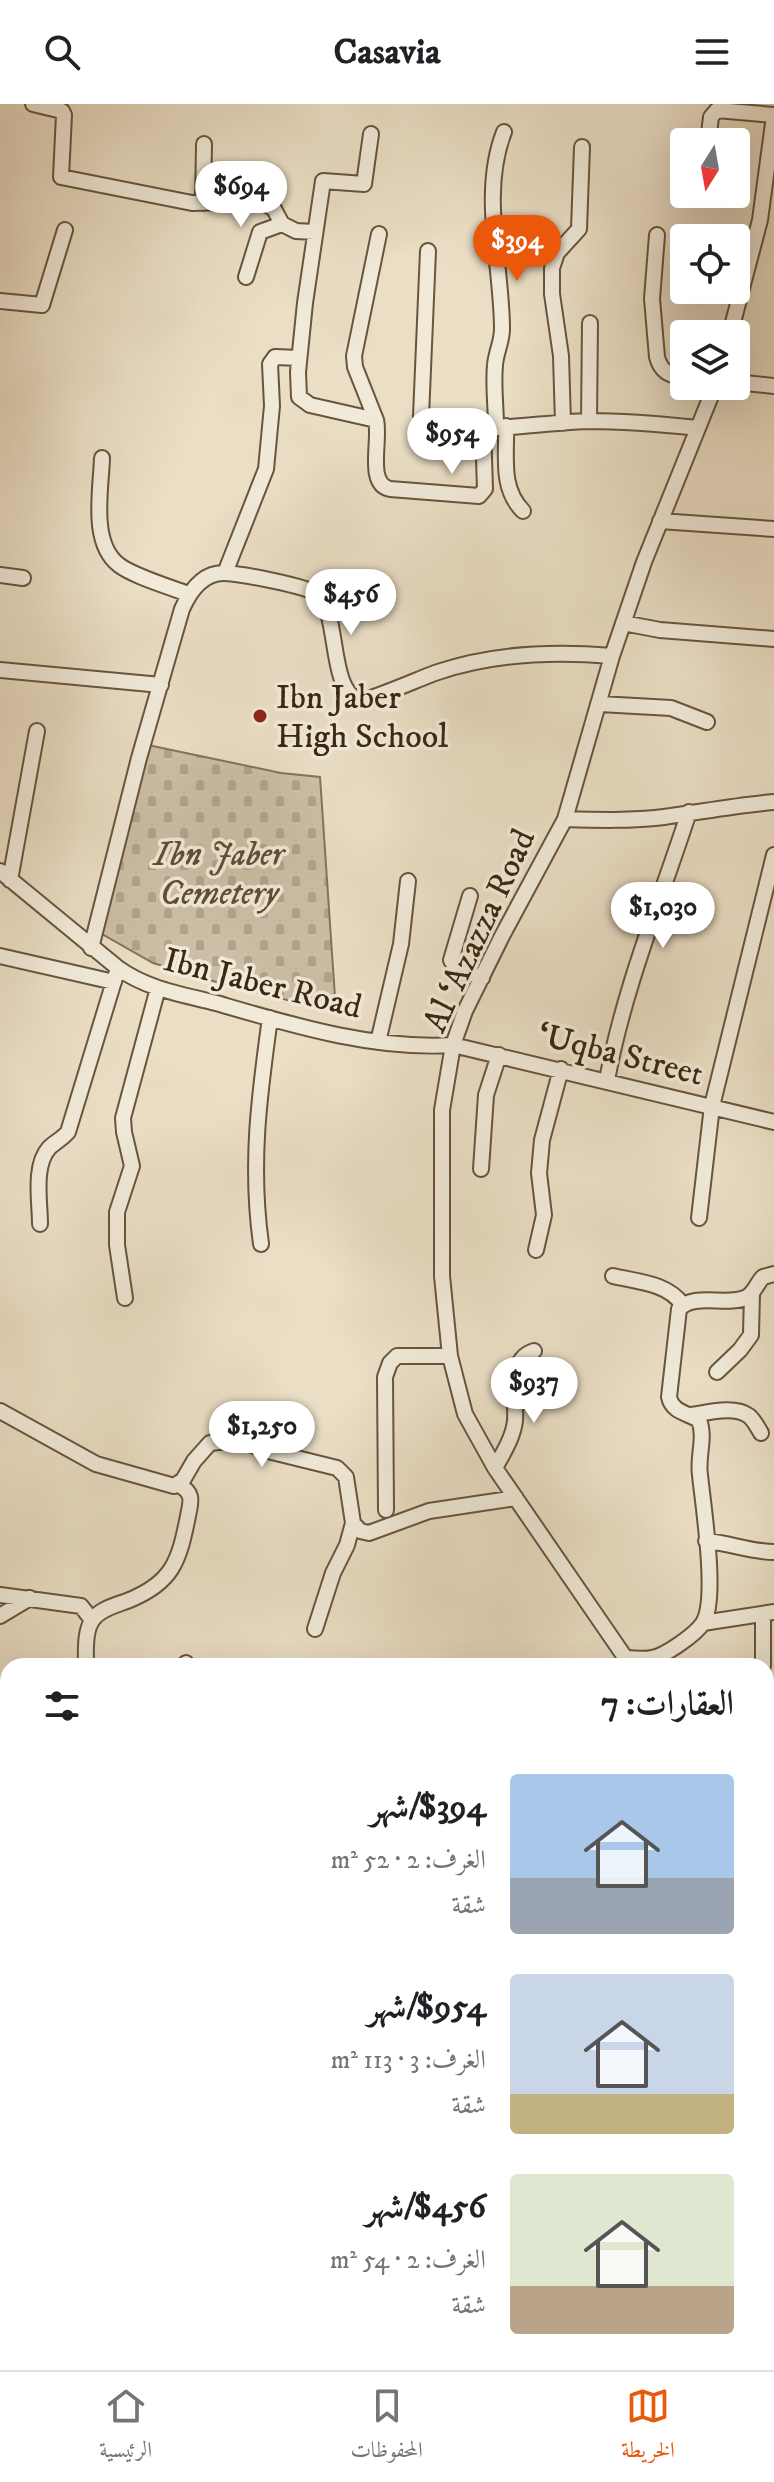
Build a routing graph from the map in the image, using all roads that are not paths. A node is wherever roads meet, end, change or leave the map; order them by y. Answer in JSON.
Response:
{"nodes":[{"id":1,"x":33,"y":104,"type":"edge"},
{"id":2,"x":774,"y":115,"type":"edge"},
{"id":3,"x":710,"y":128,"type":"edge"},
{"id":4,"x":504,"y":132,"type":"dead end"},
{"id":5,"x":371,"y":134,"type":"dead end"},
{"id":6,"x":204,"y":144,"type":"dead end"},
{"id":7,"x":582,"y":147,"type":"dead end"},
{"id":8,"x":771,"y":153,"type":"edge"},
{"id":9,"x":203,"y":203,"type":"junction"},
{"id":10,"x":767,"y":220,"type":"edge"},
{"id":11,"x":282,"y":224,"type":"junction"},
{"id":12,"x":65,"y":230,"type":"dead end"},
{"id":13,"x":315,"y":232,"type":"junction"},
{"id":14,"x":379,"y":234,"type":"dead end"},
{"id":15,"x":657,"y":235,"type":"dead end"},
{"id":16,"x":428,"y":251,"type":"dead end"},
{"id":17,"x":246,"y":277,"type":"dead end"},
{"id":18,"x":0,"y":301,"type":"edge"},
{"id":19,"x":735,"y":320,"type":"edge"},
{"id":20,"x":590,"y":323,"type":"dead end"},
{"id":21,"x":299,"y":358,"type":"junction"},
{"id":22,"x":670,"y":374,"type":"edge"},
{"id":23,"x":750,"y":383,"type":"edge"},
{"id":24,"x":774,"y":386,"type":"edge"},
{"id":25,"x":709,"y":400,"type":"edge"},
{"id":26,"x":376,"y":420,"type":"junction"},
{"id":27,"x":589,"y":421,"type":"junction"},
{"id":28,"x":563,"y":423,"type":"junction"},
{"id":29,"x":495,"y":427,"type":"junction"},
{"id":30,"x":698,"y":428,"type":"junction"},
{"id":31,"x":102,"y":458,"type":"dead end"},
{"id":32,"x":523,"y":511,"type":"dead end"},
{"id":33,"x":660,"y":521,"type":"junction"},
{"id":34,"x":774,"y":529,"type":"edge"},
{"id":35,"x":225,"y":573,"type":"junction"},
{"id":36,"x":0,"y":575,"type":"edge"},
{"id":37,"x":23,"y":578,"type":"dead end"},
{"id":38,"x":188,"y":594,"type":"junction"},
{"id":39,"x":623,"y":623,"type":"junction"},
{"id":40,"x":774,"y":639,"type":"edge"},
{"id":41,"x":612,"y":656,"type":"junction"},
{"id":42,"x":0,"y":670,"type":"edge"},
{"id":43,"x":161,"y":685,"type":"junction"},
{"id":44,"x":600,"y":704,"type":"junction"},
{"id":45,"x":707,"y":722,"type":"dead end"},
{"id":46,"x":37,"y":731,"type":"dead end"},
{"id":47,"x":774,"y":802,"type":"edge"},
{"id":48,"x":689,"y":812,"type":"junction"},
{"id":49,"x":565,"y":819,"type":"junction"},
{"id":50,"x":774,"y":855,"type":"edge"},
{"id":51,"x":5,"y":875,"type":"edge"},
{"id":52,"x":408,"y":881,"type":"dead end"},
{"id":53,"x":470,"y":896,"type":"dead end"},
{"id":54,"x":91,"y":948,"type":"junction"},
{"id":55,"x":0,"y":956,"type":"edge"},
{"id":56,"x":116,"y":975,"type":"junction"},
{"id":57,"x":482,"y":978,"type":"junction"},
{"id":58,"x":158,"y":988,"type":"junction"},
{"id":59,"x":270,"y":1018,"type":"junction"},
{"id":60,"x":378,"y":1042,"type":"junction"},
{"id":61,"x":453,"y":1045,"type":"junction"},
{"id":62,"x":499,"y":1055,"type":"junction"},
{"id":63,"x":561,"y":1069,"type":"junction"},
{"id":64,"x":607,"y":1080,"type":"junction"},
{"id":65,"x":712,"y":1106,"type":"junction"},
{"id":66,"x":774,"y":1122,"type":"edge"},
{"id":67,"x":481,"y":1169,"type":"dead end"},
{"id":68,"x":699,"y":1218,"type":"dead end"},
{"id":69,"x":40,"y":1224,"type":"dead end"},
{"id":70,"x":261,"y":1244,"type":"dead end"},
{"id":71,"x":536,"y":1250,"type":"dead end"},
{"id":72,"x":774,"y":1274,"type":"edge"},
{"id":73,"x":613,"y":1276,"type":"dead end"},
{"id":74,"x":752,"y":1293,"type":"junction"},
{"id":75,"x":125,"y":1298,"type":"dead end"},
{"id":76,"x":682,"y":1304,"type":"junction"},
{"id":77,"x":534,"y":1351,"type":"dead end"},
{"id":78,"x":450,"y":1356,"type":"junction"},
{"id":79,"x":717,"y":1372,"type":"dead end"},
{"id":80,"x":0,"y":1411,"type":"edge"},
{"id":81,"x":691,"y":1415,"type":"junction"},
{"id":82,"x":761,"y":1433,"type":"dead end"},
{"id":83,"x":495,"y":1468,"type":"junction"},
{"id":84,"x":179,"y":1485,"type":"junction"},
{"id":85,"x":516,"y":1498,"type":"junction"},
{"id":86,"x":386,"y":1510,"type":"dead end"},
{"id":87,"x":353,"y":1523,"type":"junction"},
{"id":88,"x":706,"y":1541,"type":"junction"},
{"id":89,"x":774,"y":1552,"type":"edge"},
{"id":90,"x":0,"y":1595,"type":"edge"},
{"id":91,"x":31,"y":1597,"type":"junction"},
{"id":92,"x":768,"y":1613,"type":"edge"},
{"id":93,"x":0,"y":1616,"type":"edge"},
{"id":94,"x":92,"y":1620,"type":"junction"},
{"id":95,"x":703,"y":1623,"type":"junction"},
{"id":96,"x":315,"y":1629,"type":"dead end"},
{"id":97,"x":87,"y":1658,"type":"edge"},
{"id":98,"x":626,"y":1658,"type":"edge"},
{"id":99,"x":653,"y":1658,"type":"edge"},
{"id":100,"x":764,"y":1658,"type":"edge"}],
"edges":[{"from":1,"to":9,"type":"street"},
{"from":2,"to":3,"type":"street"},
{"from":2,"to":8,"type":"street"},
{"from":4,"to":29,"type":"street"},
{"from":5,"to":13,"type":"street"},
{"from":6,"to":9,"type":"street"},
{"from":7,"to":28,"type":"street"},
{"from":8,"to":10,"type":"street"},
{"from":9,"to":11,"type":"street"},
{"from":10,"to":19,"type":"street"},
{"from":11,"to":13,"type":"street"},
{"from":11,"to":17,"type":"street"},
{"from":12,"to":18,"type":"street"},
{"from":13,"to":21,"type":"street"},
{"from":14,"to":26,"type":"street"},
{"from":15,"to":22,"type":"street"},
{"from":16,"to":29,"type":"street"},
{"from":20,"to":27,"type":"street"},
{"from":21,"to":26,"type":"street"},
{"from":21,"to":35,"type":"street"},
{"from":23,"to":24,"type":"street"},
{"from":25,"to":30,"type":"street","name":"Al ‘Azazza Road"},
{"from":26,"to":29,"type":"street"},
{"from":27,"to":28,"type":"street"},
{"from":27,"to":30,"type":"street"},
{"from":28,"to":29,"type":"street"},
{"from":29,"to":32,"type":"street"},
{"from":30,"to":33,"type":"street","name":"Al ‘Azazza Road"},
{"from":31,"to":38,"type":"street"},
{"from":33,"to":34,"type":"street"},
{"from":33,"to":39,"type":"street","name":"Al ‘Azazza Road"},
{"from":35,"to":38,"type":"street"},
{"from":35,"to":41,"type":"street"},
{"from":36,"to":37,"type":"street"},
{"from":38,"to":43,"type":"street"},
{"from":39,"to":40,"type":"street"},
{"from":39,"to":41,"type":"street","name":"Al ‘Azazza Road"},
{"from":41,"to":44,"type":"street","name":"Al ‘Azazza Road"},
{"from":42,"to":43,"type":"street"},
{"from":43,"to":54,"type":"street"},
{"from":44,"to":45,"type":"street"},
{"from":44,"to":49,"type":"street","name":"Al ‘Azazza Road"},
{"from":46,"to":51,"type":"street"},
{"from":47,"to":48,"type":"street"},
{"from":48,"to":49,"type":"street"},
{"from":48,"to":64,"type":"street"},
{"from":49,"to":57,"type":"street","name":"Al ‘Azazza Road"},
{"from":50,"to":65,"type":"street"},
{"from":51,"to":54,"type":"street","name":"Ibn Jaber Road"},
{"from":52,"to":60,"type":"street"},
{"from":53,"to":57,"type":"street"},
{"from":54,"to":56,"type":"street","name":"Ibn Jaber Road"},
{"from":55,"to":56,"type":"street"},
{"from":56,"to":58,"type":"street","name":"Ibn Jaber Road"},
{"from":56,"to":69,"type":"street"},
{"from":57,"to":61,"type":"street","name":"Al ‘Azazza Road"},
{"from":58,"to":59,"type":"street","name":"Ibn Jaber Road"},
{"from":58,"to":75,"type":"street"},
{"from":59,"to":60,"type":"street","name":"Ibn Jaber Road"},
{"from":59,"to":70,"type":"street"},
{"from":60,"to":61,"type":"street","name":"Ibn Jaber Road"},
{"from":61,"to":62,"type":"street","name":"‘Uqba Street"},
{"from":61,"to":78,"type":"street","name":"Al ‘Azazza Road"},
{"from":62,"to":63,"type":"street","name":"‘Uqba Street"},
{"from":62,"to":67,"type":"street"},
{"from":63,"to":64,"type":"street","name":"‘Uqba Street"},
{"from":63,"to":71,"type":"street"},
{"from":64,"to":65,"type":"street","name":"‘Uqba Street"},
{"from":65,"to":66,"type":"street","name":"‘Uqba Street"},
{"from":65,"to":68,"type":"street"},
{"from":72,"to":74,"type":"street"},
{"from":73,"to":76,"type":"street"},
{"from":74,"to":76,"type":"street"},
{"from":74,"to":79,"type":"street"},
{"from":76,"to":81,"type":"street"},
{"from":77,"to":83,"type":"street"},
{"from":78,"to":83,"type":"street","name":"Al ‘Azazza Road"},
{"from":78,"to":86,"type":"street"},
{"from":80,"to":84,"type":"street"},
{"from":81,"to":82,"type":"street"},
{"from":81,"to":88,"type":"street"},
{"from":83,"to":85,"type":"street","name":"Al ‘Azazza Road"},
{"from":84,"to":87,"type":"street"},
{"from":84,"to":94,"type":"street"},
{"from":85,"to":87,"type":"street"},
{"from":85,"to":98,"type":"street","name":"Al ‘Azazza Road"},
{"from":87,"to":96,"type":"street"},
{"from":88,"to":89,"type":"street"},
{"from":88,"to":95,"type":"street"},
{"from":90,"to":91,"type":"street"},
{"from":91,"to":93,"type":"street"},
{"from":91,"to":94,"type":"street"},
{"from":92,"to":95,"type":"street"},
{"from":92,"to":100,"type":"street"},
{"from":94,"to":97,"type":"street"},
{"from":95,"to":99,"type":"street"}]}
